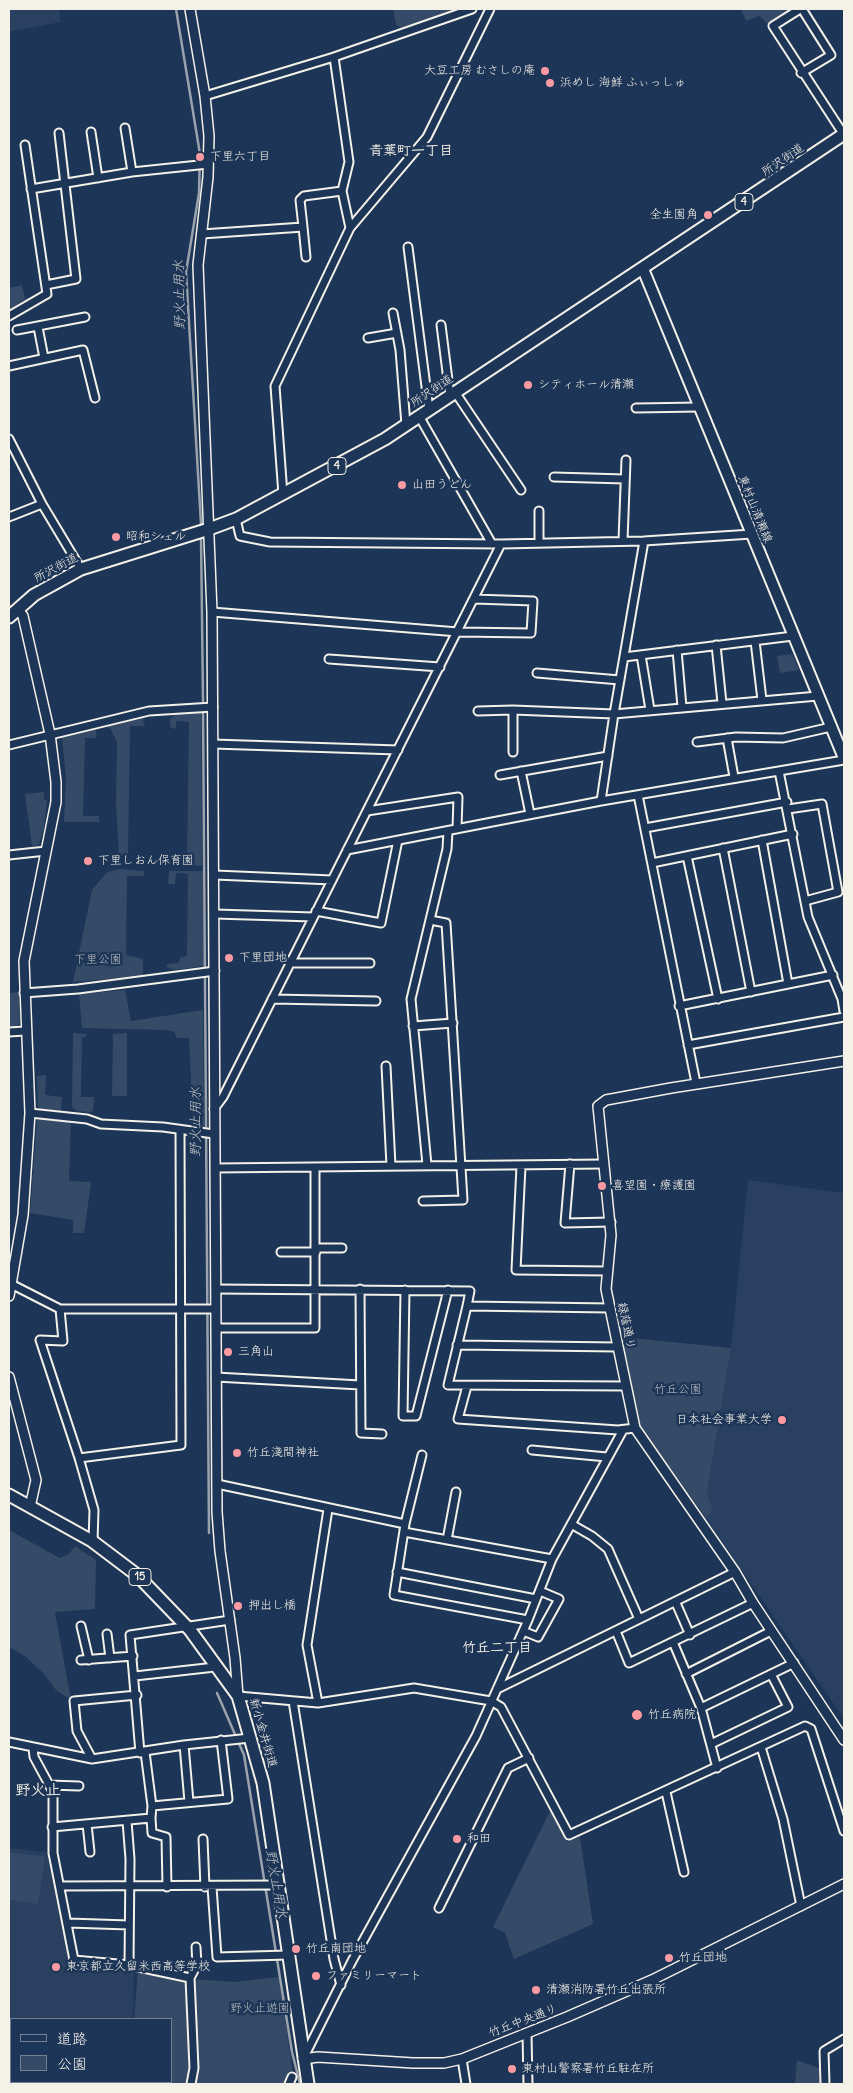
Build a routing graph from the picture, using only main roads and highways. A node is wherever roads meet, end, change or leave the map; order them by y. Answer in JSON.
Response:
{"nodes":[{"id":1,"x":844,"y":134,"type":"edge"},
{"id":2,"x":643,"y":268,"type":"junction"},
{"id":3,"x":13,"y":612,"type":"edge"},
{"id":4,"x":844,"y":759,"type":"edge"},
{"id":5,"x":9,"y":1496,"type":"edge"},
{"id":6,"x":308,"y":2084,"type":"edge"}],
"edges":[{"from":1,"to":2,"type":"main road","name":"所沢街道","number":"4"},
{"from":2,"to":3,"type":"main road","name":"所沢街道","number":"4"},
{"from":2,"to":4,"type":"main road","name":"東村山清瀬線"},
{"from":5,"to":6,"type":"main road","name":"新小金井街道","number":"15"}]}
